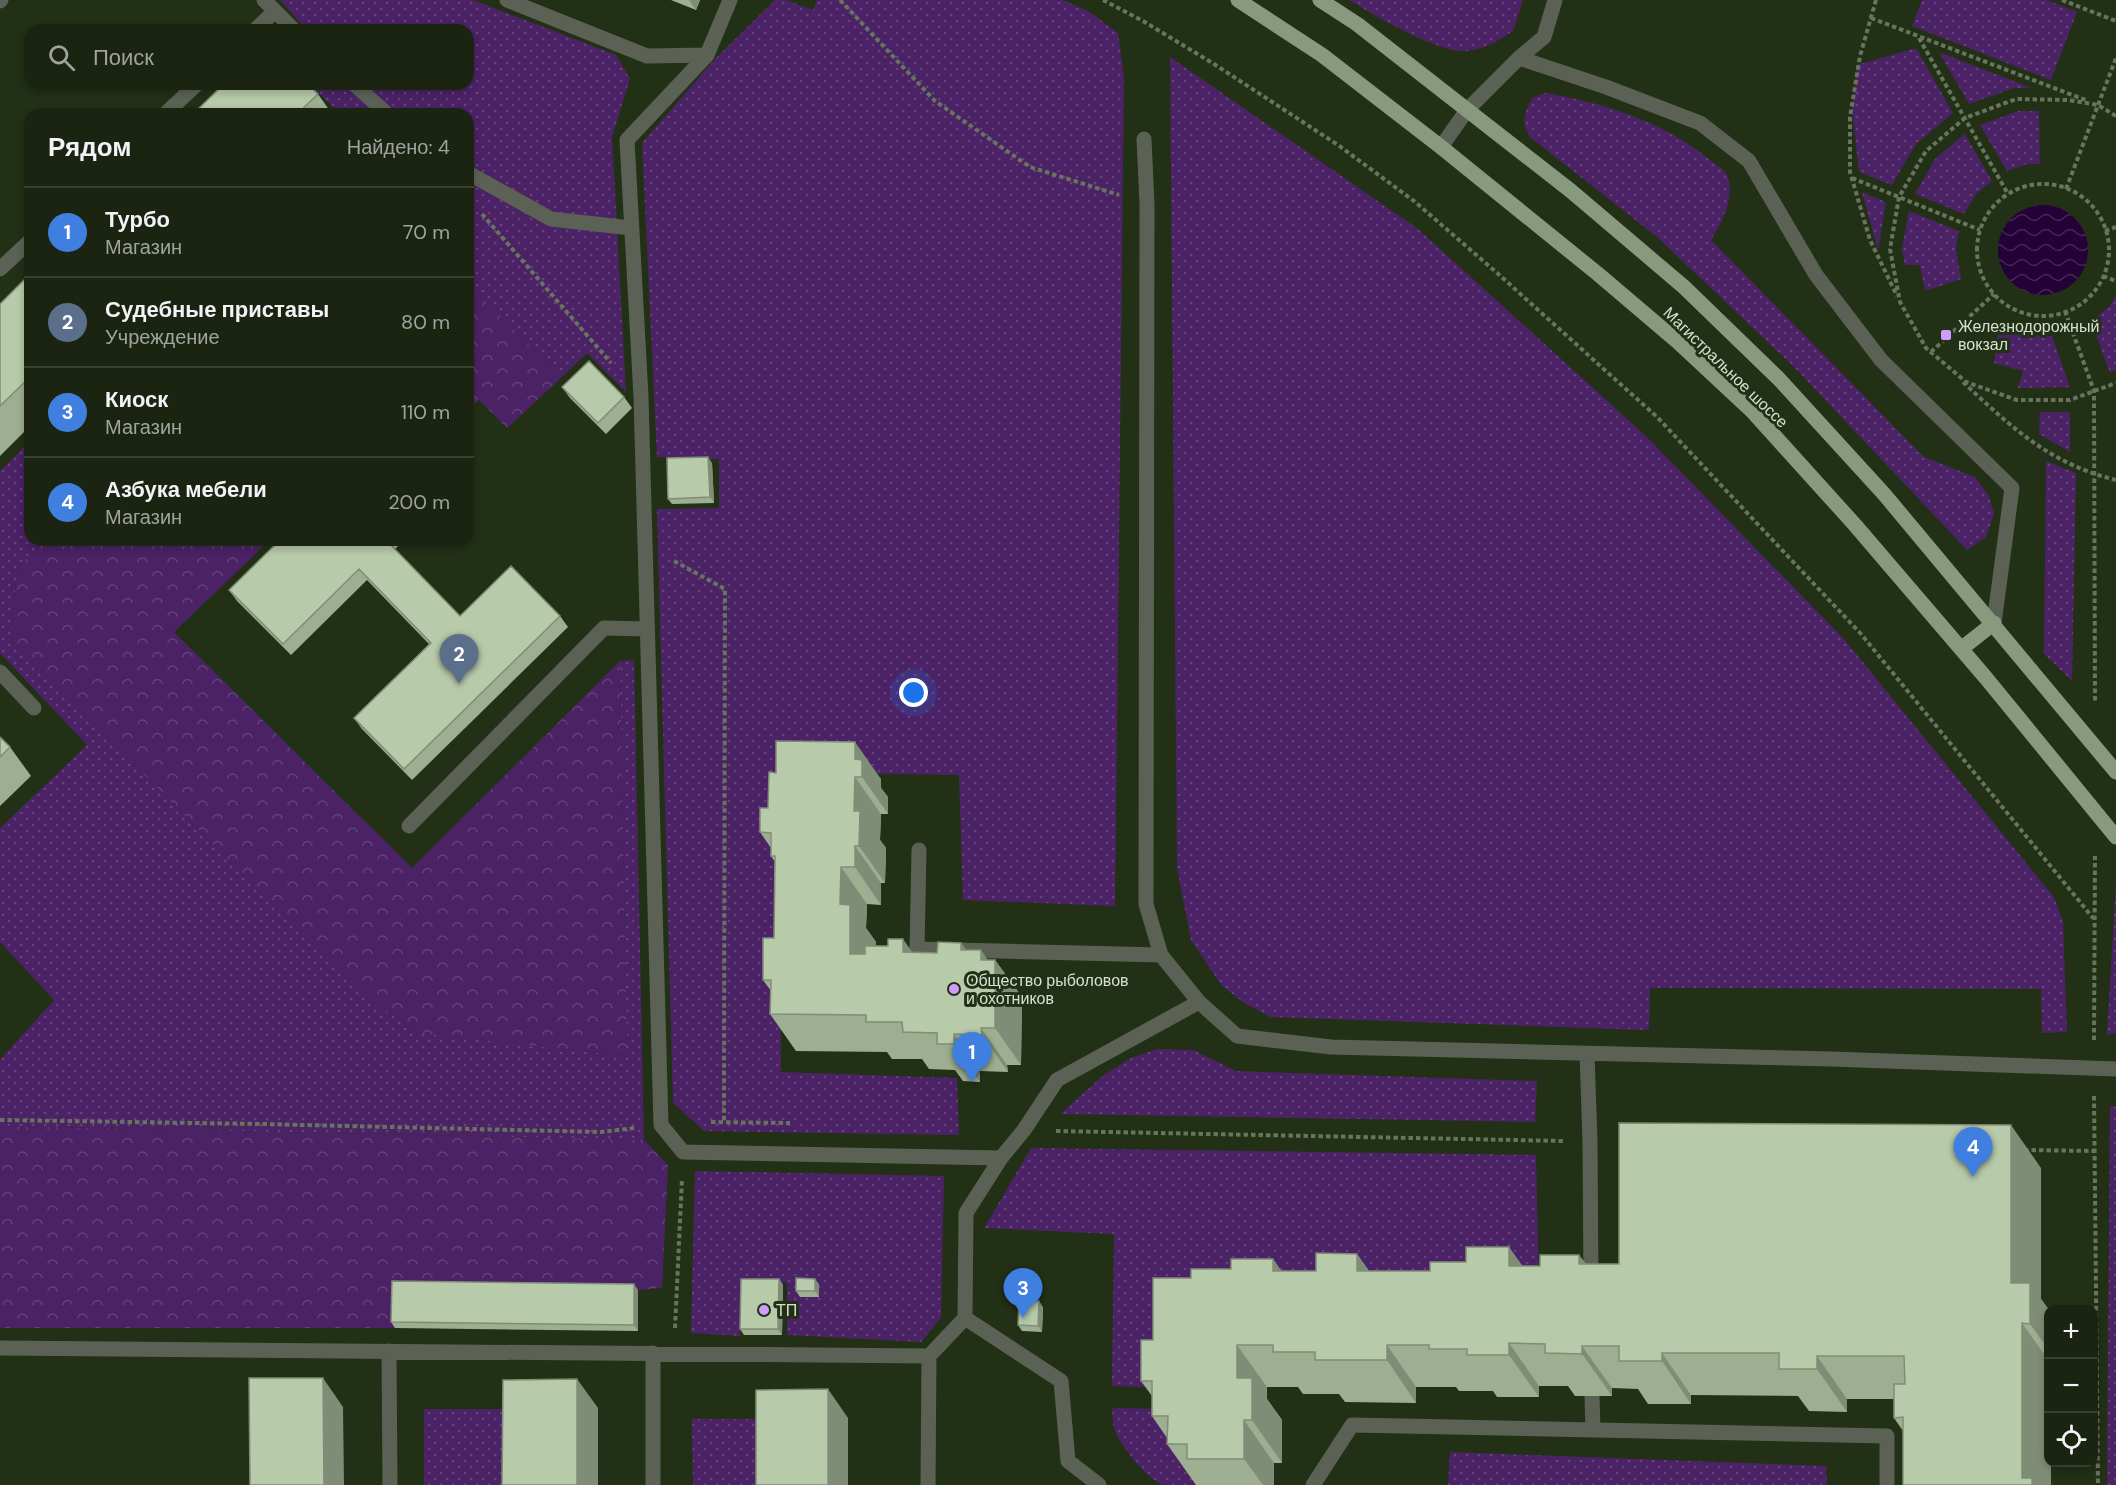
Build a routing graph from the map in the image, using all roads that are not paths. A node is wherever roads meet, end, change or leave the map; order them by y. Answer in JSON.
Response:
{"nodes":[{"id":1,"x":507,"y":0,"type":"edge"},
{"id":2,"x":730,"y":0,"type":"edge"},
{"id":3,"x":1238,"y":0,"type":"edge"},
{"id":4,"x":1320,"y":0,"type":"edge"},
{"id":5,"x":1555,"y":0,"type":"edge"},
{"id":6,"x":269,"y":6,"type":"edge"},
{"id":7,"x":258,"y":24,"type":"edge"},
{"id":8,"x":288,"y":24,"type":"edge"},
{"id":9,"x":707,"y":55,"type":"junction"},
{"id":10,"x":1519,"y":58,"type":"junction"},
{"id":11,"x":191,"y":90,"type":"edge"},
{"id":12,"x":361,"y":90,"type":"edge"},
{"id":13,"x":171,"y":108,"type":"edge"},
{"id":14,"x":380,"y":108,"type":"edge"},
{"id":15,"x":1467,"y":111,"type":"junction"},
{"id":16,"x":1144,"y":140,"type":"dead end"},
{"id":17,"x":1441,"y":147,"type":"junction"},
{"id":18,"x":474,"y":176,"type":"edge"},
{"id":19,"x":631,"y":228,"type":"junction"},
{"id":20,"x":24,"y":247,"type":"edge"},
{"id":21,"x":0,"y":269,"type":"edge"},
{"id":22,"x":1994,"y":623,"type":"junction"},
{"id":23,"x":646,"y":629,"type":"junction"},
{"id":24,"x":1961,"y":649,"type":"junction"},
{"id":25,"x":0,"y":672,"type":"edge"},
{"id":26,"x":34,"y":708,"type":"dead end"},
{"id":27,"x":2116,"y":772,"type":"edge"},
{"id":28,"x":409,"y":826,"type":"dead end"},
{"id":29,"x":2116,"y":837,"type":"edge"},
{"id":30,"x":919,"y":850,"type":"dead end"},
{"id":31,"x":1161,"y":955,"type":"junction"},
{"id":32,"x":1199,"y":1002,"type":"junction"},
{"id":33,"x":1587,"y":1054,"type":"junction"},
{"id":34,"x":2116,"y":1070,"type":"edge"},
{"id":35,"x":1001,"y":1158,"type":"junction"},
{"id":36,"x":1591,"y":1297,"type":"edge"},
{"id":37,"x":965,"y":1318,"type":"junction"},
{"id":38,"x":0,"y":1348,"type":"edge"},
{"id":39,"x":388,"y":1351,"type":"junction"},
{"id":40,"x":652,"y":1353,"type":"junction"},
{"id":41,"x":929,"y":1356,"type":"junction"},
{"id":42,"x":1592,"y":1396,"type":"edge"},
{"id":43,"x":1593,"y":1430,"type":"junction"},
{"id":44,"x":390,"y":1485,"type":"edge"},
{"id":45,"x":653,"y":1485,"type":"edge"},
{"id":46,"x":928,"y":1485,"type":"edge"},
{"id":47,"x":1099,"y":1485,"type":"edge"},
{"id":48,"x":1312,"y":1485,"type":"edge"},
{"id":49,"x":1887,"y":1485,"type":"edge"}],
"edges":[{"from":1,"to":9,"type":"street"},
{"from":2,"to":9,"type":"street"},
{"from":3,"to":17,"type":"main road","name":"Магистральное шоссе"},
{"from":4,"to":15,"type":"main road","name":"Магистральное шоссе"},
{"from":5,"to":10,"type":"street"},
{"from":6,"to":7,"type":"street"},
{"from":6,"to":8,"type":"street"},
{"from":9,"to":19,"type":"street"},
{"from":10,"to":15,"type":"street"},
{"from":10,"to":22,"type":"street"},
{"from":11,"to":13,"type":"street"},
{"from":12,"to":14,"type":"street"},
{"from":15,"to":17,"type":"street"},
{"from":15,"to":22,"type":"main road","name":"Магистральное шоссе"},
{"from":16,"to":31,"type":"street"},
{"from":17,"to":24,"type":"main road","name":"Магистральное шоссе"},
{"from":18,"to":19,"type":"street"},
{"from":19,"to":23,"type":"street"},
{"from":20,"to":21,"type":"street"},
{"from":22,"to":24,"type":"main road"},
{"from":22,"to":27,"type":"main road","name":"Магистральное шоссе"},
{"from":23,"to":28,"type":"street"},
{"from":23,"to":35,"type":"street"},
{"from":24,"to":29,"type":"main road","name":"Магистральное шоссе"},
{"from":25,"to":26,"type":"street"},
{"from":30,"to":31,"type":"street"},
{"from":31,"to":32,"type":"street"},
{"from":32,"to":33,"type":"street"},
{"from":32,"to":35,"type":"street"},
{"from":33,"to":34,"type":"street"},
{"from":33,"to":36,"type":"street"},
{"from":35,"to":37,"type":"street"},
{"from":37,"to":41,"type":"street"},
{"from":37,"to":47,"type":"street"},
{"from":38,"to":39,"type":"street"},
{"from":39,"to":40,"type":"street"},
{"from":39,"to":44,"type":"street"},
{"from":40,"to":41,"type":"street"},
{"from":40,"to":45,"type":"street"},
{"from":41,"to":46,"type":"street"},
{"from":42,"to":43,"type":"street"},
{"from":43,"to":48,"type":"street"},
{"from":43,"to":49,"type":"street"}]}
